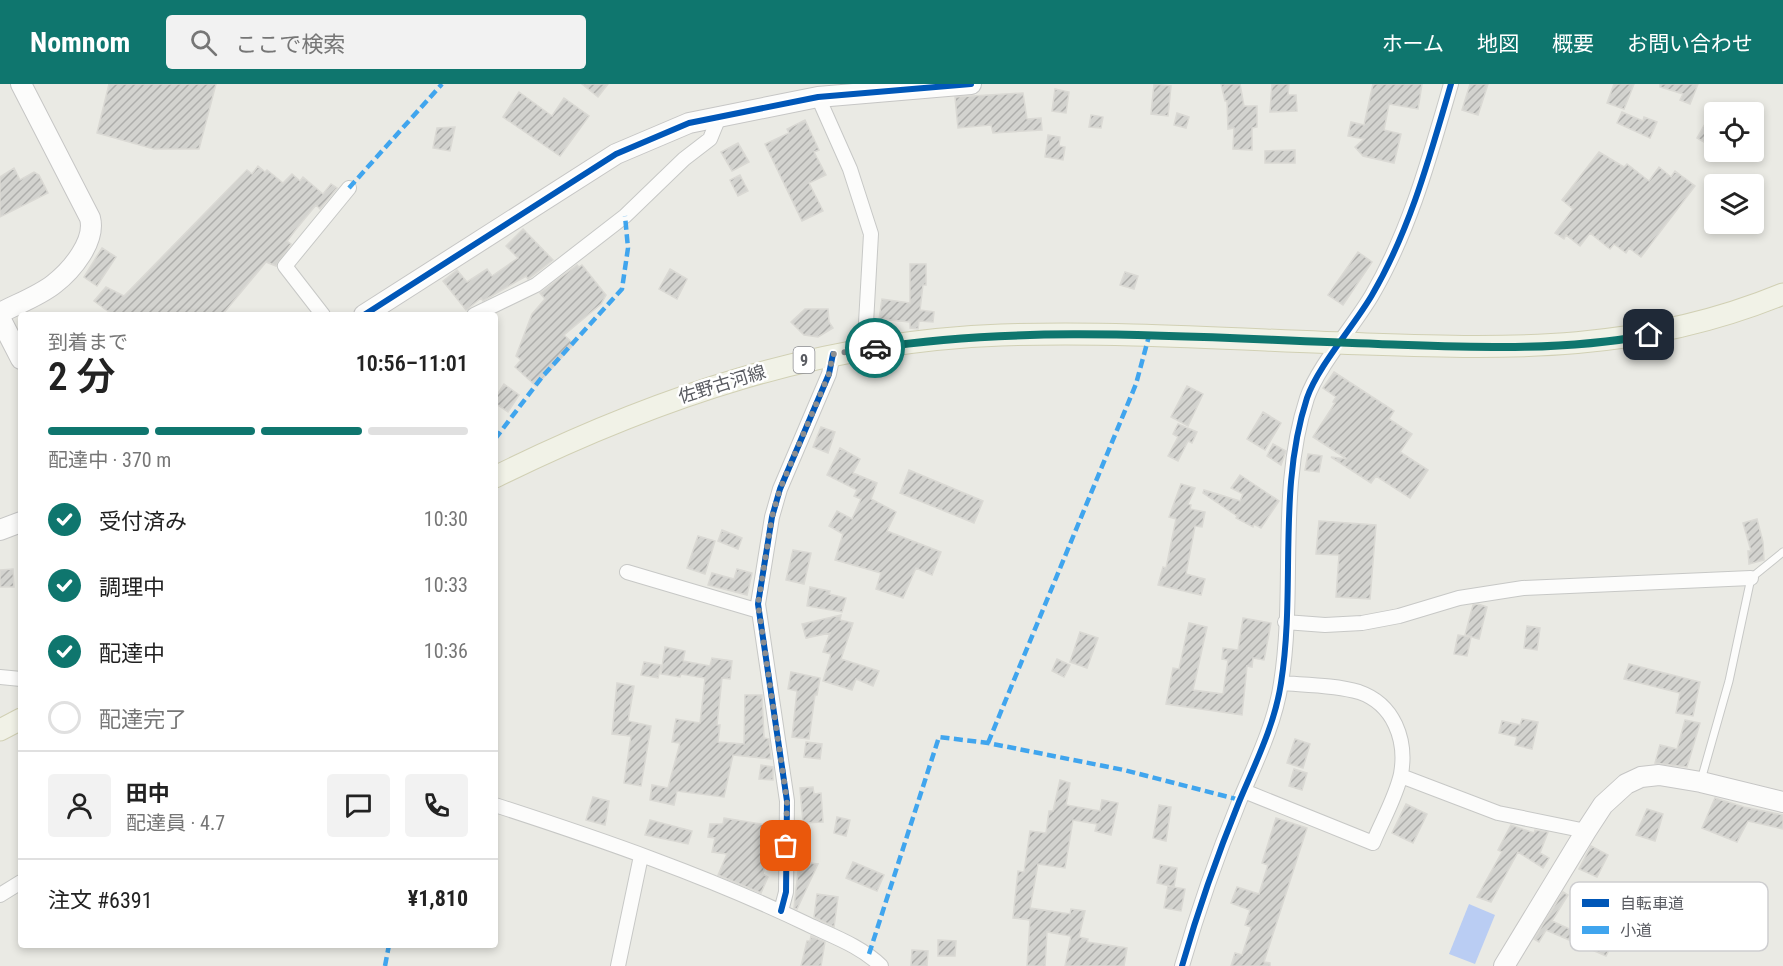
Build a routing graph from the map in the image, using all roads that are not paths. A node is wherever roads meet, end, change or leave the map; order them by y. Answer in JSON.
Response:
{"nodes":[{"id":1,"x":21,"y":84,"type":"edge"},
{"id":2,"x":971,"y":84,"type":"edge"},
{"id":3,"x":1451,"y":84,"type":"edge"},
{"id":4,"x":818,"y":97,"type":"junction"},
{"id":5,"x":719,"y":117,"type":"junction"},
{"id":6,"x":349,"y":188,"type":"dead end"},
{"id":7,"x":1783,"y":294,"type":"edge"},
{"id":8,"x":386,"y":310,"type":"edge"},
{"id":9,"x":0,"y":312,"type":"edge"},
{"id":10,"x":321,"y":312,"type":"edge"},
{"id":11,"x":480,"y":312,"type":"edge"},
{"id":12,"x":0,"y":318,"type":"edge"},
{"id":13,"x":1342,"y":343,"type":"junction"},
{"id":14,"x":868,"y":349,"type":"junction"},
{"id":15,"x":18,"y":354,"type":"edge"},
{"id":16,"x":833,"y":354,"type":"junction"},
{"id":17,"x":498,"y":476,"type":"edge"},
{"id":18,"x":18,"y":523,"type":"edge"},
{"id":19,"x":0,"y":530,"type":"edge"},
{"id":20,"x":1783,"y":552,"type":"edge"},
{"id":21,"x":627,"y":572,"type":"dead end"},
{"id":22,"x":1751,"y":578,"type":"junction"},
{"id":23,"x":759,"y":611,"type":"junction"},
{"id":24,"x":1285,"y":622,"type":"junction"},
{"id":25,"x":0,"y":676,"type":"edge"},
{"id":26,"x":18,"y":679,"type":"edge"},
{"id":27,"x":1281,"y":683,"type":"junction"},
{"id":28,"x":18,"y":721,"type":"edge"},
{"id":29,"x":0,"y":730,"type":"edge"},
{"id":30,"x":1401,"y":776,"type":"junction"},
{"id":31,"x":1701,"y":782,"type":"junction"},
{"id":32,"x":1244,"y":791,"type":"junction"},
{"id":33,"x":1783,"y":802,"type":"edge"},
{"id":34,"x":498,"y":806,"type":"edge"},
{"id":35,"x":1586,"y":831,"type":"junction"},
{"id":36,"x":641,"y":856,"type":"junction"},
{"id":37,"x":18,"y":884,"type":"edge"},
{"id":38,"x":0,"y":895,"type":"edge"},
{"id":39,"x":781,"y":912,"type":"junction"},
{"id":40,"x":618,"y":966,"type":"edge"},
{"id":41,"x":881,"y":966,"type":"edge"},
{"id":42,"x":1182,"y":966,"type":"edge"},
{"id":43,"x":1504,"y":966,"type":"edge"}],
"edges":[{"from":1,"to":9,"type":"street"},
{"from":2,"to":4,"type":"street"},
{"from":3,"to":13,"type":"street"},
{"from":4,"to":5,"type":"street"},
{"from":4,"to":14,"type":"street"},
{"from":5,"to":8,"type":"street"},
{"from":5,"to":11,"type":"street"},
{"from":6,"to":10,"type":"street"},
{"from":7,"to":13,"type":"main road","name":"佐野古河線","number":"9"},
{"from":12,"to":15,"type":"street"},
{"from":13,"to":14,"type":"main road","name":"佐野古河線","number":"9"},
{"from":13,"to":24,"type":"street"},
{"from":14,"to":16,"type":"main road","name":"佐野古河線","number":"9"},
{"from":16,"to":17,"type":"main road","name":"佐野古河線","number":"9"},
{"from":16,"to":23,"type":"street"},
{"from":18,"to":19,"type":"street"},
{"from":20,"to":22,"type":"lane"},
{"from":21,"to":23,"type":"street"},
{"from":22,"to":24,"type":"street"},
{"from":22,"to":31,"type":"lane"},
{"from":23,"to":39,"type":"street"},
{"from":24,"to":27,"type":"street"},
{"from":25,"to":26,"type":"street"},
{"from":27,"to":30,"type":"street"},
{"from":27,"to":32,"type":"street"},
{"from":28,"to":29,"type":"main road"},
{"from":30,"to":32,"type":"street"},
{"from":30,"to":35,"type":"street"},
{"from":31,"to":33,"type":"street"},
{"from":31,"to":35,"type":"street"},
{"from":32,"to":42,"type":"street"},
{"from":34,"to":36,"type":"street"},
{"from":35,"to":43,"type":"street"},
{"from":36,"to":39,"type":"street"},
{"from":36,"to":40,"type":"street"},
{"from":37,"to":38,"type":"street"},
{"from":39,"to":41,"type":"street"}]}
